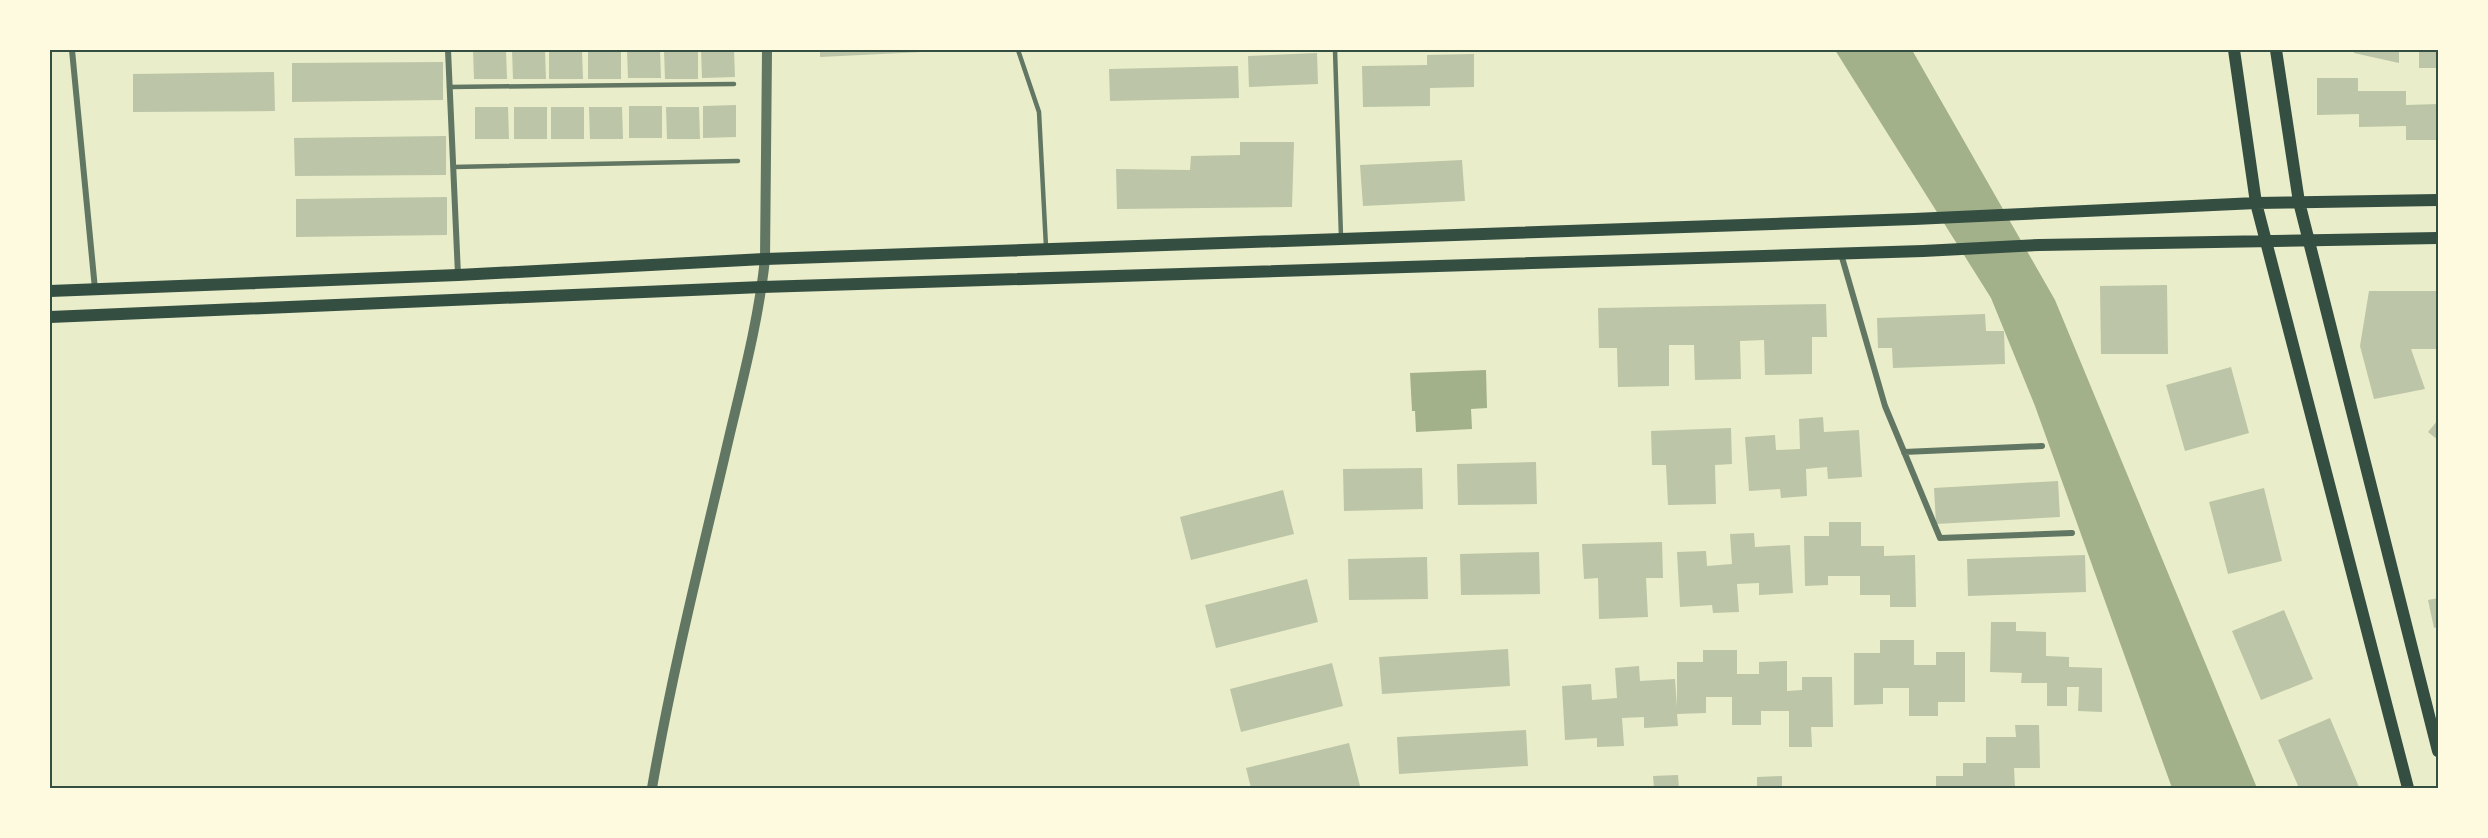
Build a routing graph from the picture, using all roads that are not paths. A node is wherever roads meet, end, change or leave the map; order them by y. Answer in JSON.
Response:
{"nodes":[{"id":1,"x":72,"y":50,"type":"edge"},
{"id":2,"x":448,"y":50,"type":"edge"},
{"id":3,"x":766,"y":50,"type":"edge"},
{"id":4,"x":1018,"y":50,"type":"edge"},
{"id":5,"x":1335,"y":50,"type":"edge"},
{"id":6,"x":2234,"y":50,"type":"edge"},
{"id":7,"x":2276,"y":50,"type":"edge"},
{"id":8,"x":734,"y":84,"type":"dead end"},
{"id":9,"x":449,"y":87,"type":"junction"},
{"id":10,"x":738,"y":161,"type":"dead end"},
{"id":11,"x":453,"y":167,"type":"junction"},
{"id":12,"x":2439,"y":200,"type":"edge"},
{"id":13,"x":2299,"y":202,"type":"junction"},
{"id":14,"x":2256,"y":203,"type":"junction"},
{"id":15,"x":2439,"y":238,"type":"edge"},
{"id":16,"x":1341,"y":240,"type":"junction"},
{"id":17,"x":2310,"y":240,"type":"junction"},
{"id":18,"x":2267,"y":242,"type":"junction"},
{"id":19,"x":1046,"y":250,"type":"junction"},
{"id":20,"x":1840,"y":254,"type":"junction"},
{"id":21,"x":765,"y":259,"type":"junction"},
{"id":22,"x":458,"y":275,"type":"junction"},
{"id":23,"x":762,"y":287,"type":"junction"},
{"id":24,"x":95,"y":289,"type":"junction"},
{"id":25,"x":50,"y":291,"type":"edge"},
{"id":26,"x":50,"y":316,"type":"edge"},
{"id":27,"x":2042,"y":446,"type":"dead end"},
{"id":28,"x":1904,"y":452,"type":"junction"},
{"id":29,"x":2072,"y":533,"type":"dead end"},
{"id":30,"x":2439,"y":751,"type":"edge"},
{"id":31,"x":652,"y":789,"type":"edge"},
{"id":32,"x":2408,"y":789,"type":"edge"}],
"edges":[{"from":1,"to":24,"type":"street"},
{"from":2,"to":9,"type":"street"},
{"from":3,"to":21,"type":"street"},
{"from":4,"to":19,"type":"lane"},
{"from":5,"to":16,"type":"lane"},
{"from":6,"to":14,"type":"main road"},
{"from":7,"to":13,"type":"main road"},
{"from":8,"to":9,"type":"lane"},
{"from":9,"to":11,"type":"street"},
{"from":10,"to":11,"type":"lane"},
{"from":11,"to":22,"type":"street"},
{"from":12,"to":13,"type":"main road"},
{"from":13,"to":14,"type":"main road"},
{"from":13,"to":17,"type":"main road"},
{"from":14,"to":16,"type":"main road"},
{"from":14,"to":18,"type":"main road"},
{"from":15,"to":17,"type":"main road"},
{"from":16,"to":19,"type":"main road"},
{"from":17,"to":18,"type":"main road"},
{"from":17,"to":30,"type":"main road"},
{"from":18,"to":20,"type":"main road"},
{"from":18,"to":32,"type":"main road"},
{"from":19,"to":21,"type":"main road"},
{"from":20,"to":23,"type":"main road"},
{"from":20,"to":28,"type":"street"},
{"from":21,"to":22,"type":"main road"},
{"from":21,"to":23,"type":"street"},
{"from":22,"to":24,"type":"main road"},
{"from":23,"to":26,"type":"main road"},
{"from":23,"to":31,"type":"street"},
{"from":24,"to":25,"type":"main road"},
{"from":27,"to":28,"type":"street"},
{"from":28,"to":29,"type":"street"}]}
